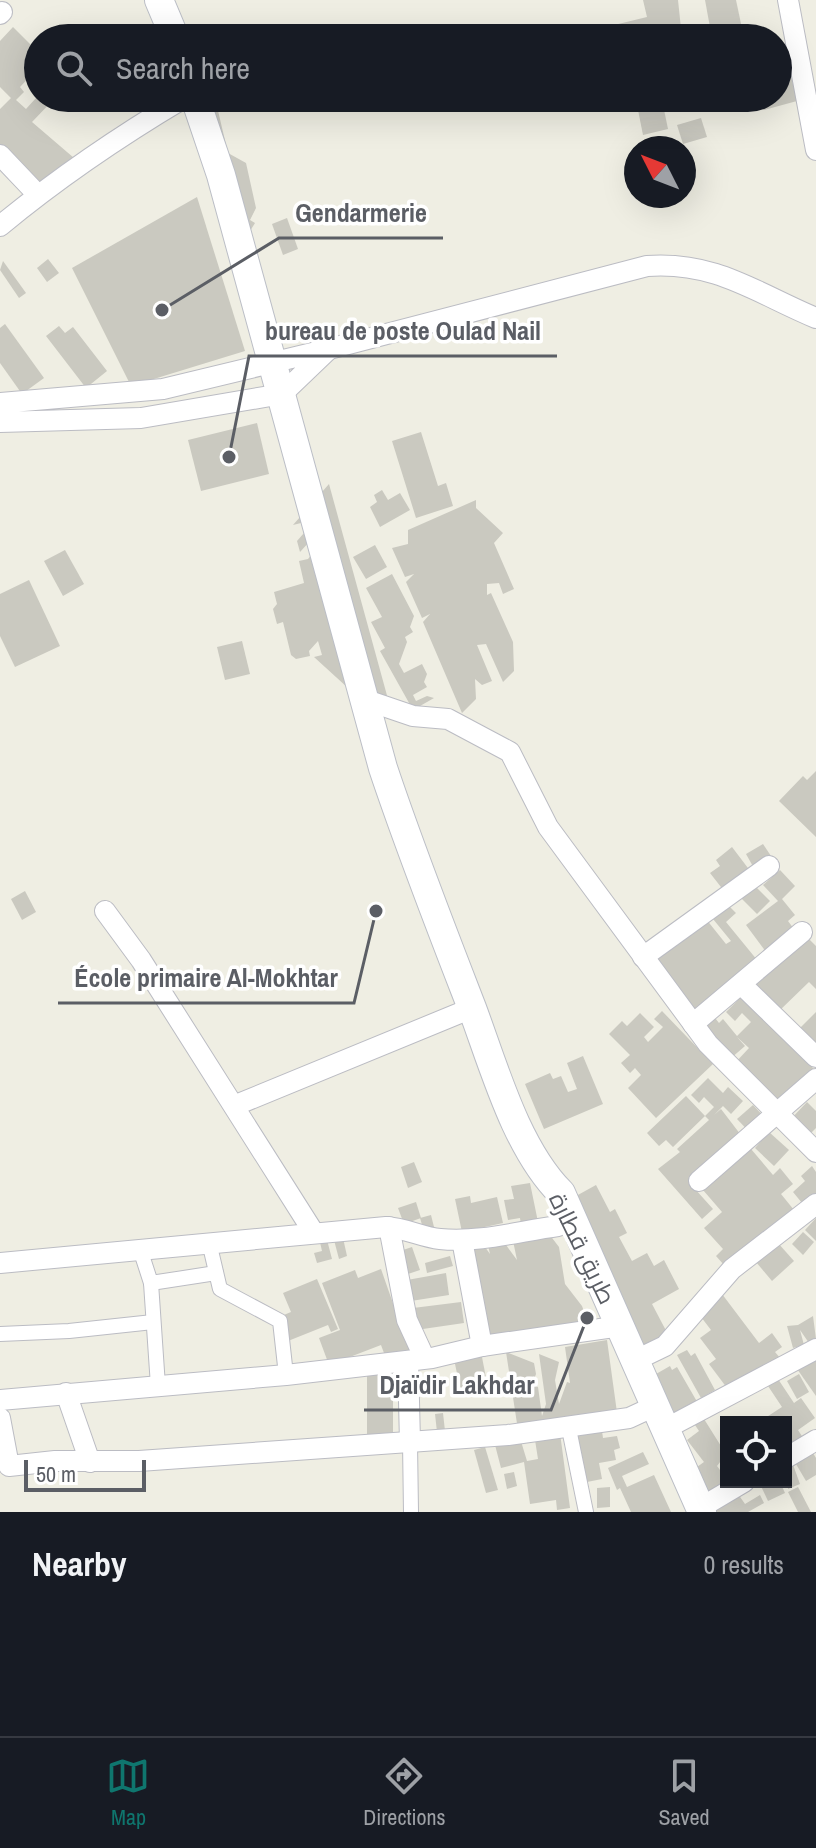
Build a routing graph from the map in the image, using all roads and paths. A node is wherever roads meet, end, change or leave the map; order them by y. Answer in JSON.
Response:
{"nodes":[{"id":1,"x":159,"y":0,"type":"edge"},
{"id":2,"x":788,"y":0,"type":"edge"},
{"id":3,"x":169,"y":24,"type":"edge"},
{"id":4,"x":160,"y":112,"type":"edge"},
{"id":5,"x":200,"y":112,"type":"edge"},
{"id":6,"x":816,"y":150,"type":"edge"},
{"id":7,"x":0,"y":155,"type":"edge"},
{"id":8,"x":38,"y":195,"type":"junction"},
{"id":9,"x":0,"y":226,"type":"edge"},
{"id":10,"x":816,"y":318,"type":"edge"},
{"id":11,"x":329,"y":349,"type":"junction"},
{"id":12,"x":272,"y":361,"type":"junction"},
{"id":13,"x":282,"y":394,"type":"junction"},
{"id":14,"x":0,"y":403,"type":"edge"},
{"id":15,"x":0,"y":422,"type":"edge"},
{"id":16,"x":366,"y":700,"type":"junction"},
{"id":17,"x":769,"y":866,"type":"dead end"},
{"id":18,"x":105,"y":911,"type":"dead end"},
{"id":19,"x":802,"y":932,"type":"dead end"},
{"id":20,"x":643,"y":957,"type":"junction"},
{"id":21,"x":741,"y":984,"type":"junction"},
{"id":22,"x":472,"y":1008,"type":"junction"},
{"id":23,"x":693,"y":1024,"type":"junction"},
{"id":24,"x":816,"y":1057,"type":"edge"},
{"id":25,"x":816,"y":1079,"type":"edge"},
{"id":26,"x":236,"y":1105,"type":"junction"},
{"id":27,"x":778,"y":1114,"type":"junction"},
{"id":28,"x":816,"y":1152,"type":"edge"},
{"id":29,"x":699,"y":1181,"type":"dead end"},
{"id":30,"x":816,"y":1204,"type":"edge"},
{"id":31,"x":565,"y":1222,"type":"junction"},
{"id":32,"x":389,"y":1227,"type":"junction"},
{"id":33,"x":314,"y":1233,"type":"junction"},
{"id":34,"x":462,"y":1240,"type":"junction"},
{"id":35,"x":209,"y":1242,"type":"junction"},
{"id":36,"x":140,"y":1249,"type":"junction"},
{"id":37,"x":0,"y":1263,"type":"edge"},
{"id":38,"x":216,"y":1273,"type":"junction"},
{"id":39,"x":151,"y":1283,"type":"junction"},
{"id":40,"x":153,"y":1322,"type":"junction"},
{"id":41,"x":614,"y":1328,"type":"junction"},
{"id":42,"x":0,"y":1334,"type":"edge"},
{"id":43,"x":482,"y":1346,"type":"junction"},
{"id":44,"x":816,"y":1349,"type":"edge"},
{"id":45,"x":416,"y":1359,"type":"junction"},
{"id":46,"x":636,"y":1360,"type":"junction"},
{"id":47,"x":286,"y":1375,"type":"junction"},
{"id":48,"x":158,"y":1386,"type":"junction"},
{"id":49,"x":66,"y":1393,"type":"junction"},
{"id":50,"x":0,"y":1400,"type":"edge"},
{"id":51,"x":655,"y":1415,"type":"junction"},
{"id":52,"x":0,"y":1418,"type":"edge"},
{"id":53,"x":569,"y":1429,"type":"junction"},
{"id":54,"x":816,"y":1440,"type":"edge"},
{"id":55,"x":410,"y":1442,"type":"junction"},
{"id":56,"x":792,"y":1454,"type":"edge"},
{"id":57,"x":90,"y":1462,"type":"junction"},
{"id":58,"x":734,"y":1488,"type":"edge"},
{"id":59,"x":696,"y":1511,"type":"edge"},
{"id":60,"x":411,"y":1512,"type":"edge"},
{"id":61,"x":586,"y":1512,"type":"edge"}],
"edges":[{"from":1,"to":3,"type":"main road"},
{"from":2,"to":6,"type":"street"},
{"from":4,"to":8,"type":"street"},
{"from":5,"to":12,"type":"main road","name":"طريق قطارة"},
{"from":7,"to":8,"type":"street"},
{"from":8,"to":9,"type":"street"},
{"from":10,"to":11,"type":"street"},
{"from":11,"to":12,"type":"street"},
{"from":11,"to":13,"type":"street"},
{"from":12,"to":13,"type":"main road","name":"طريق قطارة"},
{"from":12,"to":14,"type":"street"},
{"from":13,"to":15,"type":"street"},
{"from":13,"to":16,"type":"main road","name":"طريق قطارة"},
{"from":16,"to":20,"type":"street"},
{"from":16,"to":22,"type":"main road","name":"طريق قطارة"},
{"from":17,"to":20,"type":"street"},
{"from":18,"to":26,"type":"street"},
{"from":19,"to":21,"type":"street"},
{"from":20,"to":23,"type":"street"},
{"from":21,"to":23,"type":"street"},
{"from":21,"to":24,"type":"street"},
{"from":22,"to":26,"type":"street"},
{"from":22,"to":31,"type":"main road","name":"طريق قطارة"},
{"from":23,"to":27,"type":"street"},
{"from":25,"to":27,"type":"street"},
{"from":26,"to":33,"type":"street"},
{"from":27,"to":28,"type":"street"},
{"from":27,"to":29,"type":"street"},
{"from":30,"to":46,"type":"street"},
{"from":31,"to":34,"type":"street"},
{"from":31,"to":41,"type":"main road","name":"طريق قطارة"},
{"from":32,"to":33,"type":"street"},
{"from":32,"to":34,"type":"street"},
{"from":32,"to":45,"type":"street"},
{"from":33,"to":35,"type":"street"},
{"from":34,"to":43,"type":"street"},
{"from":35,"to":36,"type":"street"},
{"from":35,"to":38,"type":"street"},
{"from":36,"to":37,"type":"street"},
{"from":36,"to":39,"type":"street"},
{"from":38,"to":39,"type":"street"},
{"from":38,"to":47,"type":"street"},
{"from":39,"to":40,"type":"street"},
{"from":40,"to":42,"type":"street"},
{"from":40,"to":48,"type":"street"},
{"from":41,"to":43,"type":"street"},
{"from":41,"to":46,"type":"main road","name":"طريق قطارة"},
{"from":41,"to":51,"type":"main road","name":"طريق قطارة"},
{"from":43,"to":45,"type":"street"},
{"from":44,"to":51,"type":"street"},
{"from":45,"to":47,"type":"street"},
{"from":45,"to":55,"type":"street"},
{"from":46,"to":51,"type":"main road","name":"طريق قطارة"},
{"from":47,"to":48,"type":"street"},
{"from":48,"to":49,"type":"street"},
{"from":49,"to":50,"type":"street"},
{"from":49,"to":57,"type":"street"},
{"from":51,"to":53,"type":"street"},
{"from":51,"to":59,"type":"main road","name":"طريق قطارة"},
{"from":52,"to":57,"type":"street"},
{"from":53,"to":55,"type":"street"},
{"from":53,"to":61,"type":"street"},
{"from":54,"to":56,"type":"street"},
{"from":55,"to":57,"type":"street"},
{"from":55,"to":60,"type":"street"},
{"from":58,"to":59,"type":"street"}]}
